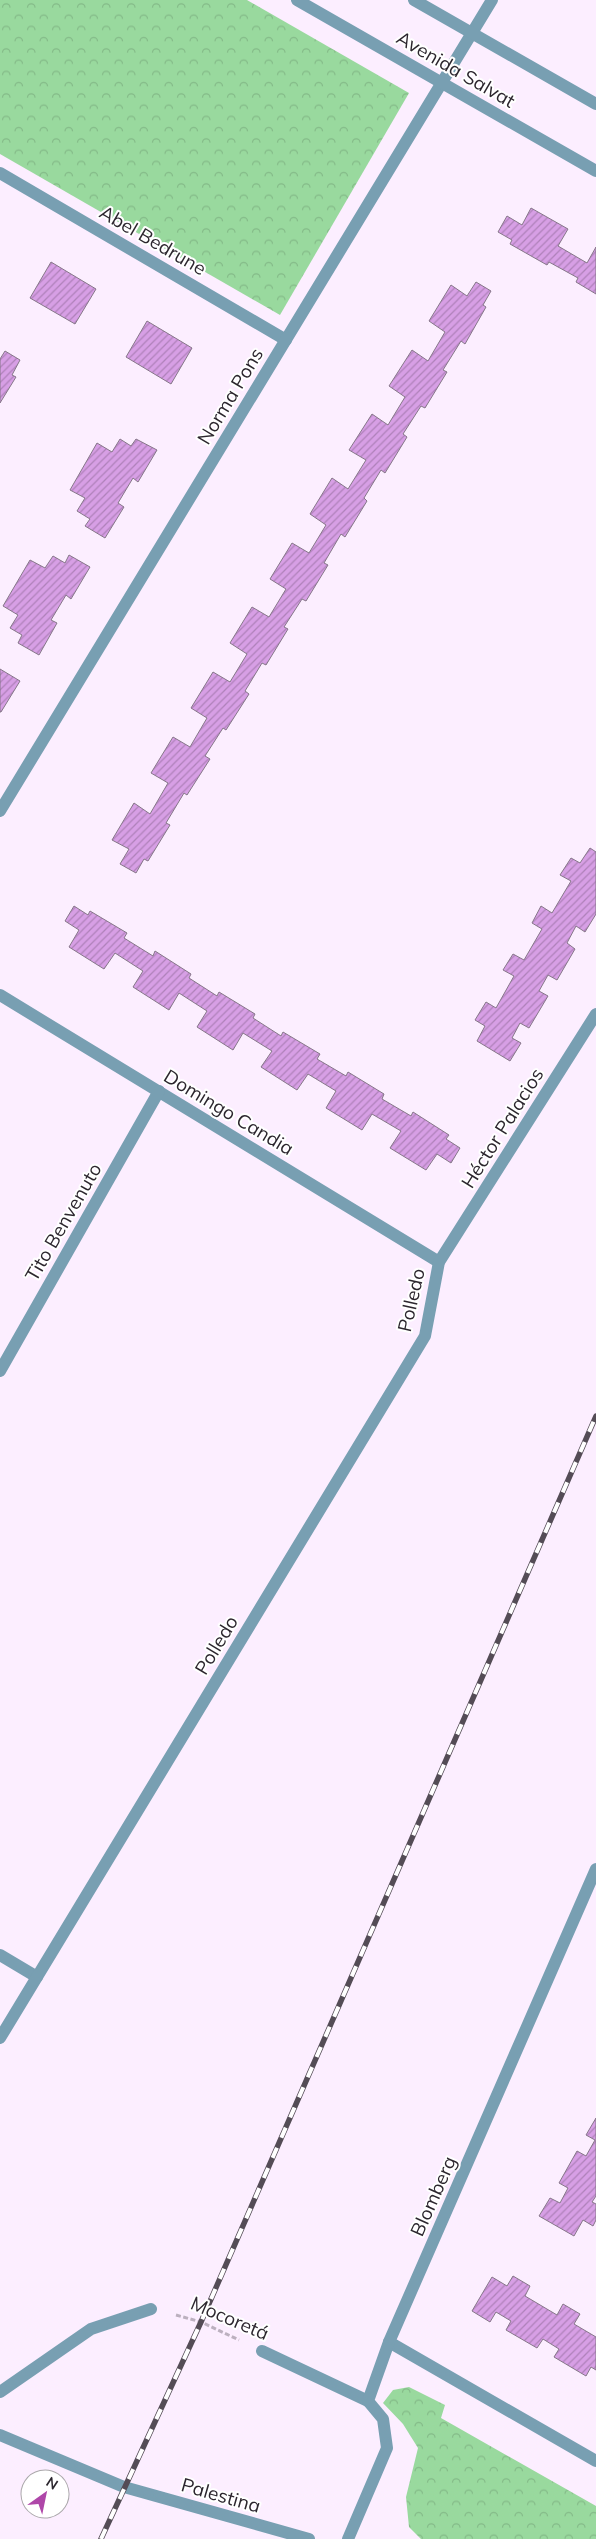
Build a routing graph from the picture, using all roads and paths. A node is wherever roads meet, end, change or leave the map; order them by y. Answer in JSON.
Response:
{"nodes":[{"id":1,"x":296,"y":0,"type":"edge"},
{"id":2,"x":414,"y":0,"type":"edge"},
{"id":3,"x":492,"y":0,"type":"edge"},
{"id":4,"x":472,"y":33,"type":"junction"},
{"id":5,"x":442,"y":83,"type":"junction"},
{"id":6,"x":596,"y":104,"type":"edge"},
{"id":7,"x":596,"y":171,"type":"edge"},
{"id":8,"x":0,"y":172,"type":"edge"},
{"id":9,"x":286,"y":340,"type":"junction"},
{"id":10,"x":0,"y":811,"type":"edge"},
{"id":11,"x":0,"y":995,"type":"edge"},
{"id":12,"x":596,"y":1014,"type":"edge"},
{"id":13,"x":159,"y":1091,"type":"junction"},
{"id":14,"x":439,"y":1262,"type":"junction"},
{"id":15,"x":0,"y":1371,"type":"edge"},
{"id":16,"x":596,"y":1869,"type":"edge"},
{"id":17,"x":0,"y":1955,"type":"edge"},
{"id":18,"x":37,"y":1977,"type":"junction"},
{"id":19,"x":0,"y":2038,"type":"edge"},
{"id":20,"x":151,"y":2309,"type":"joint"},
{"id":21,"x":389,"y":2342,"type":"junction"},
{"id":22,"x":262,"y":2351,"type":"joint"},
{"id":23,"x":0,"y":2392,"type":"edge"},
{"id":24,"x":368,"y":2400,"type":"junction"},
{"id":25,"x":0,"y":2435,"type":"edge"},
{"id":26,"x":596,"y":2461,"type":"edge"},
{"id":27,"x":309,"y":2539,"type":"edge"},
{"id":28,"x":348,"y":2539,"type":"edge"}],
"edges":[{"from":1,"to":5,"type":"street","name":"Avenida Salvat"},
{"from":2,"to":4,"type":"street","name":"Avenida Salvat"},
{"from":3,"to":4,"type":"street","name":"Norma Pons"},
{"from":4,"to":5,"type":"street","name":"Norma Pons"},
{"from":4,"to":6,"type":"street","name":"Avenida Salvat"},
{"from":5,"to":7,"type":"street","name":"Avenida Salvat"},
{"from":5,"to":9,"type":"street","name":"Norma Pons"},
{"from":8,"to":9,"type":"street","name":"Abel Bedrune"},
{"from":9,"to":10,"type":"street","name":"Norma Pons"},
{"from":11,"to":13,"type":"street","name":"Domingo Candia"},
{"from":12,"to":14,"type":"street","name":"Héctor Palacios"},
{"from":13,"to":14,"type":"street","name":"Domingo Candia"},
{"from":13,"to":15,"type":"street","name":"Tito Benvenuto"},
{"from":14,"to":18,"type":"street","name":"Polledo"},
{"from":16,"to":21,"type":"street","name":"Blomberg"},
{"from":17,"to":18,"type":"street"},
{"from":18,"to":19,"type":"street","name":"Polledo"},
{"from":20,"to":22,"type":"path","name":"Mocoretá"},
{"from":20,"to":23,"type":"street"},
{"from":21,"to":24,"type":"street","name":"Blomberg"},
{"from":21,"to":26,"type":"street"},
{"from":22,"to":24,"type":"street","name":"Mocoretá"},
{"from":24,"to":28,"type":"street"},
{"from":25,"to":27,"type":"street","name":"Palestina"}]}
